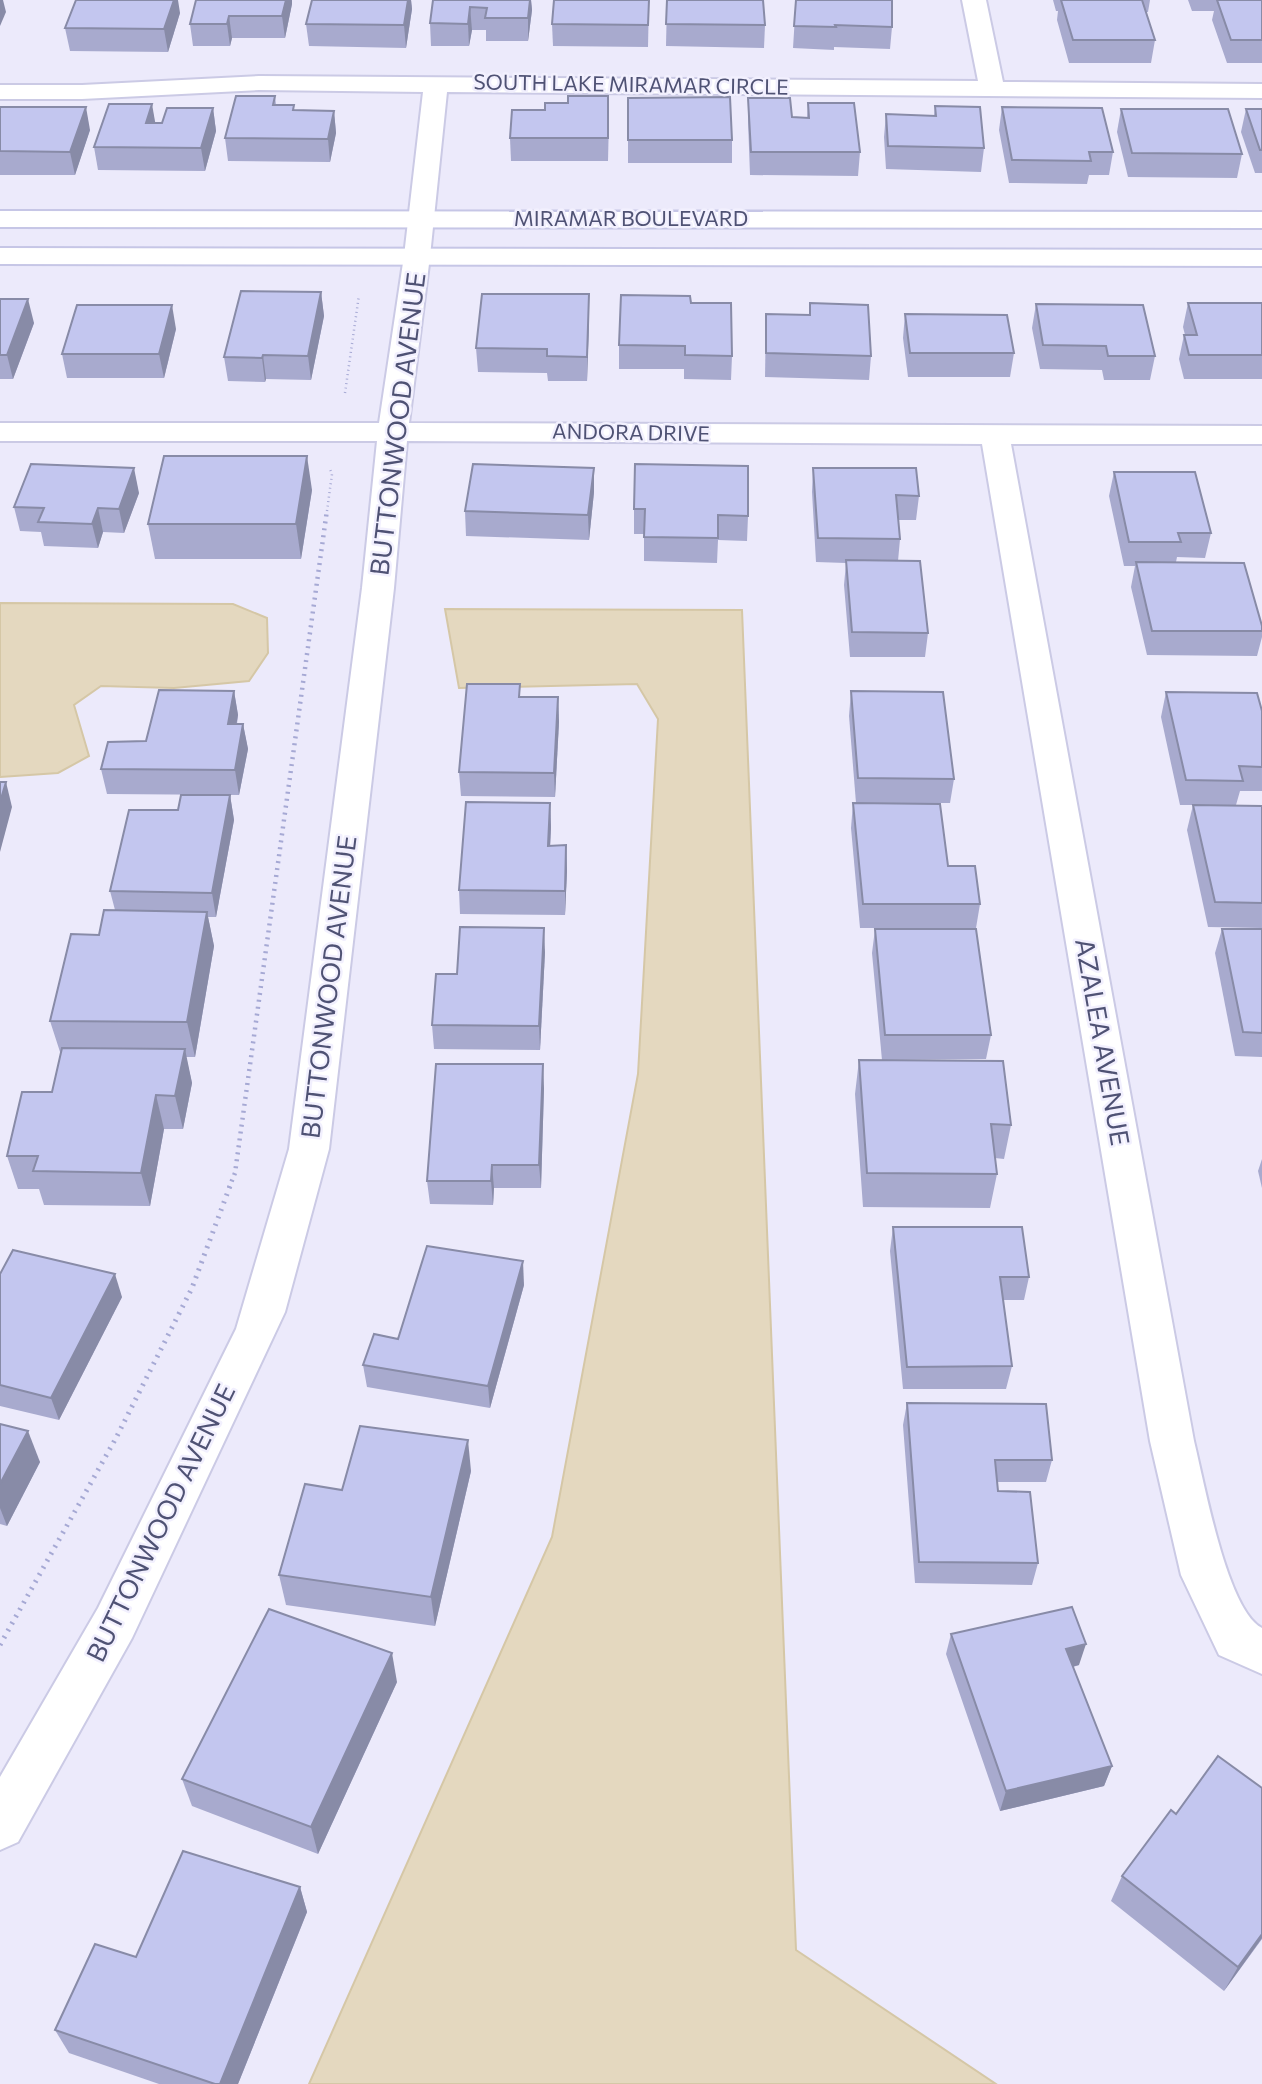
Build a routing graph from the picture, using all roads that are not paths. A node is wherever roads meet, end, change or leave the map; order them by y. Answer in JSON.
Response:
{"nodes":[{"id":1,"x":974,"y":0,"type":"edge"},
{"id":2,"x":436,"y":83,"type":"junction"},
{"id":3,"x":992,"y":89,"type":"junction"},
{"id":4,"x":1262,"y":91,"type":"edge"},
{"id":5,"x":0,"y":92,"type":"edge"},
{"id":6,"x":0,"y":219,"type":"edge"},
{"id":7,"x":1262,"y":219,"type":"edge"},
{"id":8,"x":419,"y":238,"type":"junction"},
{"id":9,"x":0,"y":256,"type":"edge"},
{"id":10,"x":1262,"y":258,"type":"edge"},
{"id":11,"x":393,"y":431,"type":"junction"},
{"id":12,"x":0,"y":432,"type":"edge"},
{"id":13,"x":1262,"y":435,"type":"edge"},
{"id":14,"x":995,"y":436,"type":"junction"},
{"id":15,"x":1249,"y":1645,"type":"edge"},
{"id":16,"x":0,"y":1825,"type":"edge"}],
"edges":[{"from":1,"to":3,"type":"street"},
{"from":2,"to":3,"type":"street","name":"SOUTH LAKE MIRAMAR CIRCLE"},
{"from":2,"to":5,"type":"street","name":"SOUTH LAKE MIRAMAR CIRCLE"},
{"from":2,"to":8,"type":"street","name":"BUTTONWOOD AVENUE"},
{"from":3,"to":4,"type":"street","name":"SOUTH LAKE MIRAMAR CIRCLE"},
{"from":6,"to":8,"type":"street","name":"MIRAMAR BOULEVARD"},
{"from":7,"to":8,"type":"street","name":"MIRAMAR BOULEVARD"},
{"from":8,"to":9,"type":"street","name":"MIRAMAR BOULEVARD"},
{"from":8,"to":10,"type":"street","name":"MIRAMAR BOULEVARD"},
{"from":8,"to":11,"type":"street","name":"BUTTONWOOD AVENUE"},
{"from":11,"to":12,"type":"street","name":"ANDORA DRIVE"},
{"from":11,"to":14,"type":"street","name":"ANDORA DRIVE"},
{"from":11,"to":16,"type":"street","name":"BUTTONWOOD AVENUE"},
{"from":13,"to":14,"type":"street","name":"ANDORA DRIVE"},
{"from":14,"to":15,"type":"street","name":"AZALEA AVENUE"}]}
